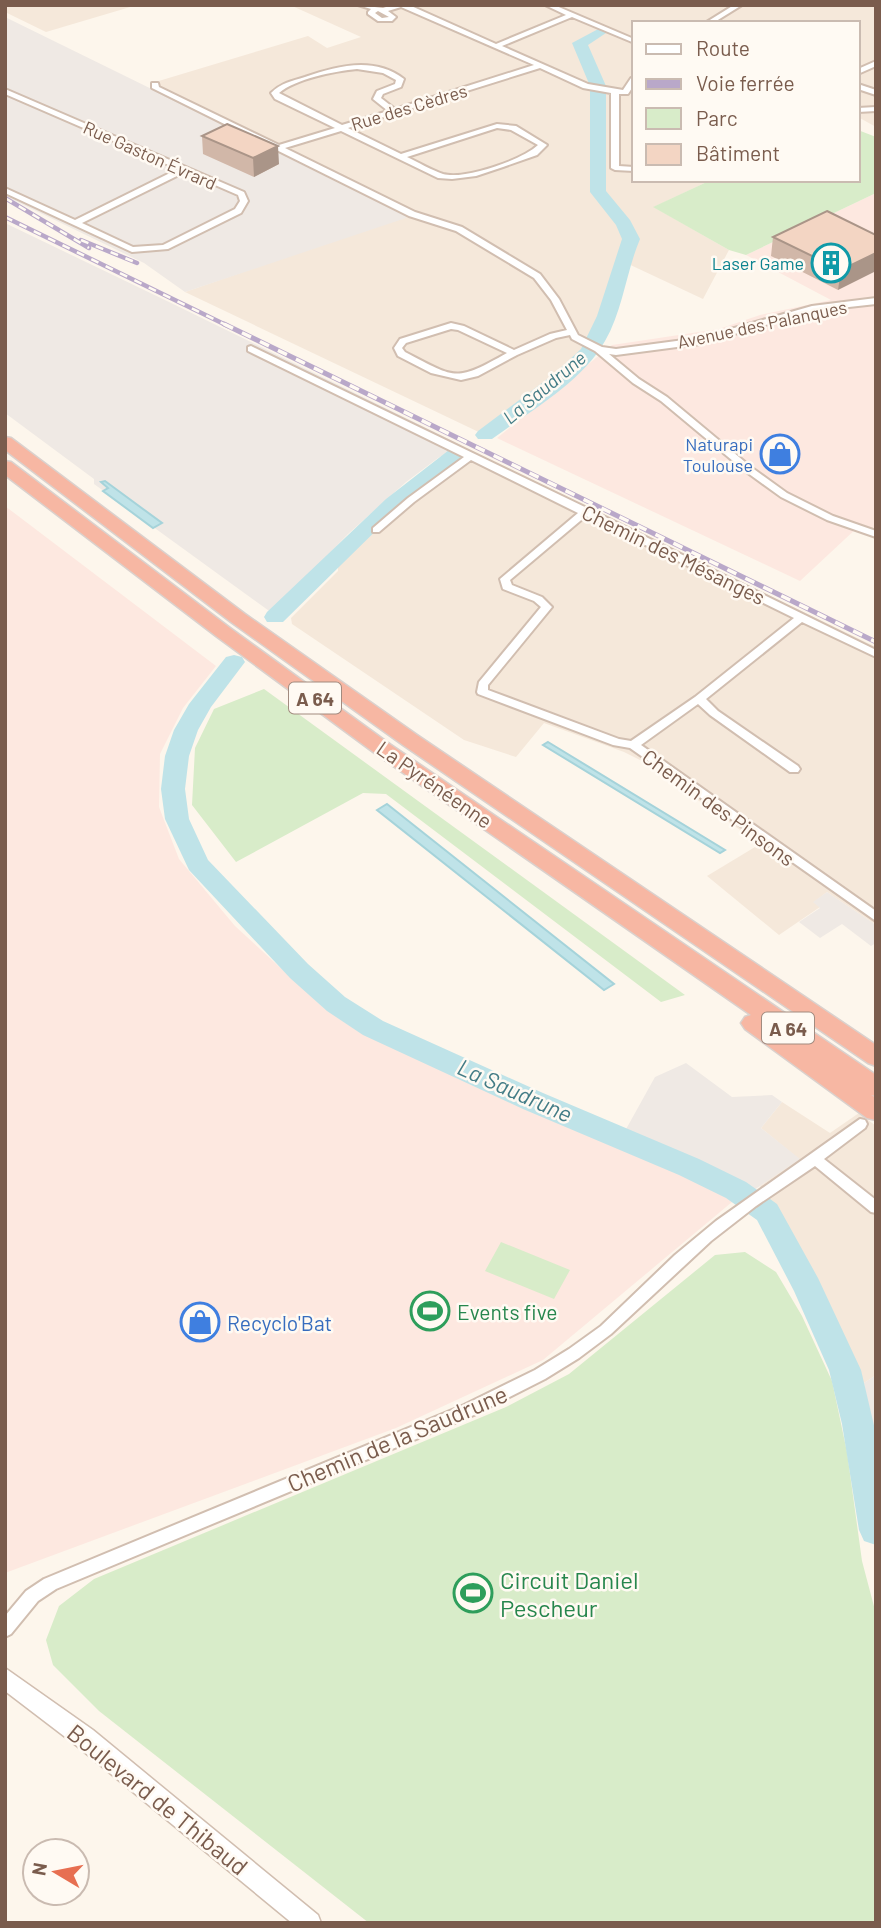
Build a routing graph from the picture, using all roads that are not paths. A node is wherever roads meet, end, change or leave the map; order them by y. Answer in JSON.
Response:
{"nodes":[{"id":1,"x":361,"y":5,"type":"edge"},
{"id":2,"x":401,"y":5,"type":"edge"},
{"id":3,"x":548,"y":5,"type":"edge"},
{"id":4,"x":739,"y":5,"type":"edge"},
{"id":5,"x":572,"y":15,"type":"junction"},
{"id":6,"x":711,"y":21,"type":"edge"},
{"id":7,"x":632,"y":40,"type":"edge"},
{"id":8,"x":496,"y":46,"type":"junction"},
{"id":9,"x":876,"y":63,"type":"edge"},
{"id":10,"x":539,"y":66,"type":"junction"},
{"id":11,"x":860,"y":71,"type":"edge"},
{"id":12,"x":155,"y":85,"type":"dead end"},
{"id":13,"x":5,"y":91,"type":"edge"},
{"id":14,"x":615,"y":92,"type":"junction"},
{"id":15,"x":630,"y":92,"type":"edge"},
{"id":16,"x":394,"y":111,"type":"junction"},
{"id":17,"x":341,"y":128,"type":"junction"},
{"id":18,"x":278,"y":148,"type":"junction"},
{"id":19,"x":401,"y":156,"type":"junction"},
{"id":20,"x":632,"y":169,"type":"edge"},
{"id":21,"x":183,"y":170,"type":"junction"},
{"id":22,"x":5,"y":190,"type":"edge"},
{"id":23,"x":76,"y":223,"type":"junction"},
{"id":24,"x":876,"y":301,"type":"edge"},
{"id":25,"x":571,"y":332,"type":"junction"},
{"id":26,"x":251,"y":349,"type":"dead end"},
{"id":27,"x":514,"y":353,"type":"junction"},
{"id":28,"x":617,"y":355,"type":"junction"},
{"id":29,"x":649,"y":388,"type":"junction"},
{"id":30,"x":5,"y":442,"type":"edge"},
{"id":31,"x":471,"y":456,"type":"junction"},
{"id":32,"x":5,"y":466,"type":"edge"},
{"id":33,"x":586,"y":512,"type":"junction"},
{"id":34,"x":376,"y":530,"type":"dead end"},
{"id":35,"x":876,"y":534,"type":"edge"},
{"id":36,"x":801,"y":617,"type":"junction"},
{"id":37,"x":876,"y":654,"type":"edge"},
{"id":38,"x":699,"y":699,"type":"junction"},
{"id":39,"x":633,"y":745,"type":"junction"},
{"id":40,"x":794,"y":769,"type":"dead end"},
{"id":41,"x":557,"y":841,"type":"junction"},
{"id":42,"x":876,"y":917,"type":"edge"},
{"id":43,"x":701,"y":969,"type":"junction"},
{"id":44,"x":876,"y":1038,"type":"edge"},
{"id":45,"x":876,"y":1056,"type":"edge"},
{"id":46,"x":876,"y":1087,"type":"edge"},
{"id":47,"x":868,"y":1118,"type":"edge"},
{"id":48,"x":815,"y":1159,"type":"junction"},
{"id":49,"x":876,"y":1208,"type":"edge"},
{"id":50,"x":5,"y":1629,"type":"edge"},
{"id":51,"x":5,"y":1678,"type":"edge"},
{"id":52,"x":310,"y":1923,"type":"edge"}],
"edges":[{"from":1,"to":2,"type":"street"},
{"from":2,"to":8,"type":"street"},
{"from":3,"to":5,"type":"street"},
{"from":4,"to":6,"type":"street"},
{"from":5,"to":7,"type":"street"},
{"from":5,"to":8,"type":"street"},
{"from":8,"to":10,"type":"street"},
{"from":9,"to":11,"type":"street"},
{"from":10,"to":14,"type":"street"},
{"from":10,"to":16,"type":"street","name":"Rue des Cèdres"},
{"from":12,"to":18,"type":"street"},
{"from":13,"to":21,"type":"street","name":"Rue Gaston Évrard"},
{"from":14,"to":15,"type":"street"},
{"from":14,"to":20,"type":"street"},
{"from":16,"to":17,"type":"street","name":"Rue des Cèdres"},
{"from":16,"to":17,"type":"street"},
{"from":17,"to":18,"type":"street","name":"Rue des Cèdres"},
{"from":17,"to":19,"type":"street"},
{"from":18,"to":25,"type":"street"},
{"from":19,"to":19,"type":"street"},
{"from":21,"to":23,"type":"street"},
{"from":21,"to":23,"type":"street","name":"Rue Gaston Évrard"},
{"from":22,"to":23,"type":"street"},
{"from":24,"to":28,"type":"street","name":"Avenue des Palanques"},
{"from":25,"to":27,"type":"street"},
{"from":25,"to":28,"type":"street"},
{"from":26,"to":31,"type":"street","name":"Chemin des Mésanges"},
{"from":27,"to":27,"type":"street"},
{"from":28,"to":29,"type":"street"},
{"from":28,"to":29,"type":"street"},
{"from":29,"to":35,"type":"street"},
{"from":30,"to":41,"type":"highway","name":"La Pyrénéenne","number":"A 64"},
{"from":31,"to":33,"type":"street","name":"Chemin des Mésanges"},
{"from":31,"to":34,"type":"street"},
{"from":32,"to":43,"type":"highway","name":"La Pyrénéenne","number":"A 64"},
{"from":33,"to":36,"type":"street","name":"Chemin des Mésanges"},
{"from":33,"to":39,"type":"street"},
{"from":36,"to":37,"type":"street","name":"Chemin des Mésanges"},
{"from":36,"to":38,"type":"street","name":"Chemin des Pinsons"},
{"from":38,"to":39,"type":"street","name":"Chemin des Pinsons"},
{"from":38,"to":40,"type":"street"},
{"from":39,"to":42,"type":"street","name":"Chemin des Pinsons"},
{"from":41,"to":44,"type":"highway"},
{"from":41,"to":45,"type":"highway","name":"La Pyrénéenne","number":"A 64"},
{"from":43,"to":46,"type":"highway","name":"La Pyrénéenne","number":"A 64"},
{"from":43,"to":47,"type":"highway"},
{"from":47,"to":48,"type":"street","name":"Chemin de la Saudrune"},
{"from":48,"to":49,"type":"street"},
{"from":48,"to":50,"type":"street","name":"Chemin de la Saudrune"},
{"from":51,"to":52,"type":"street","name":"Boulevard de Thibaud"}]}
